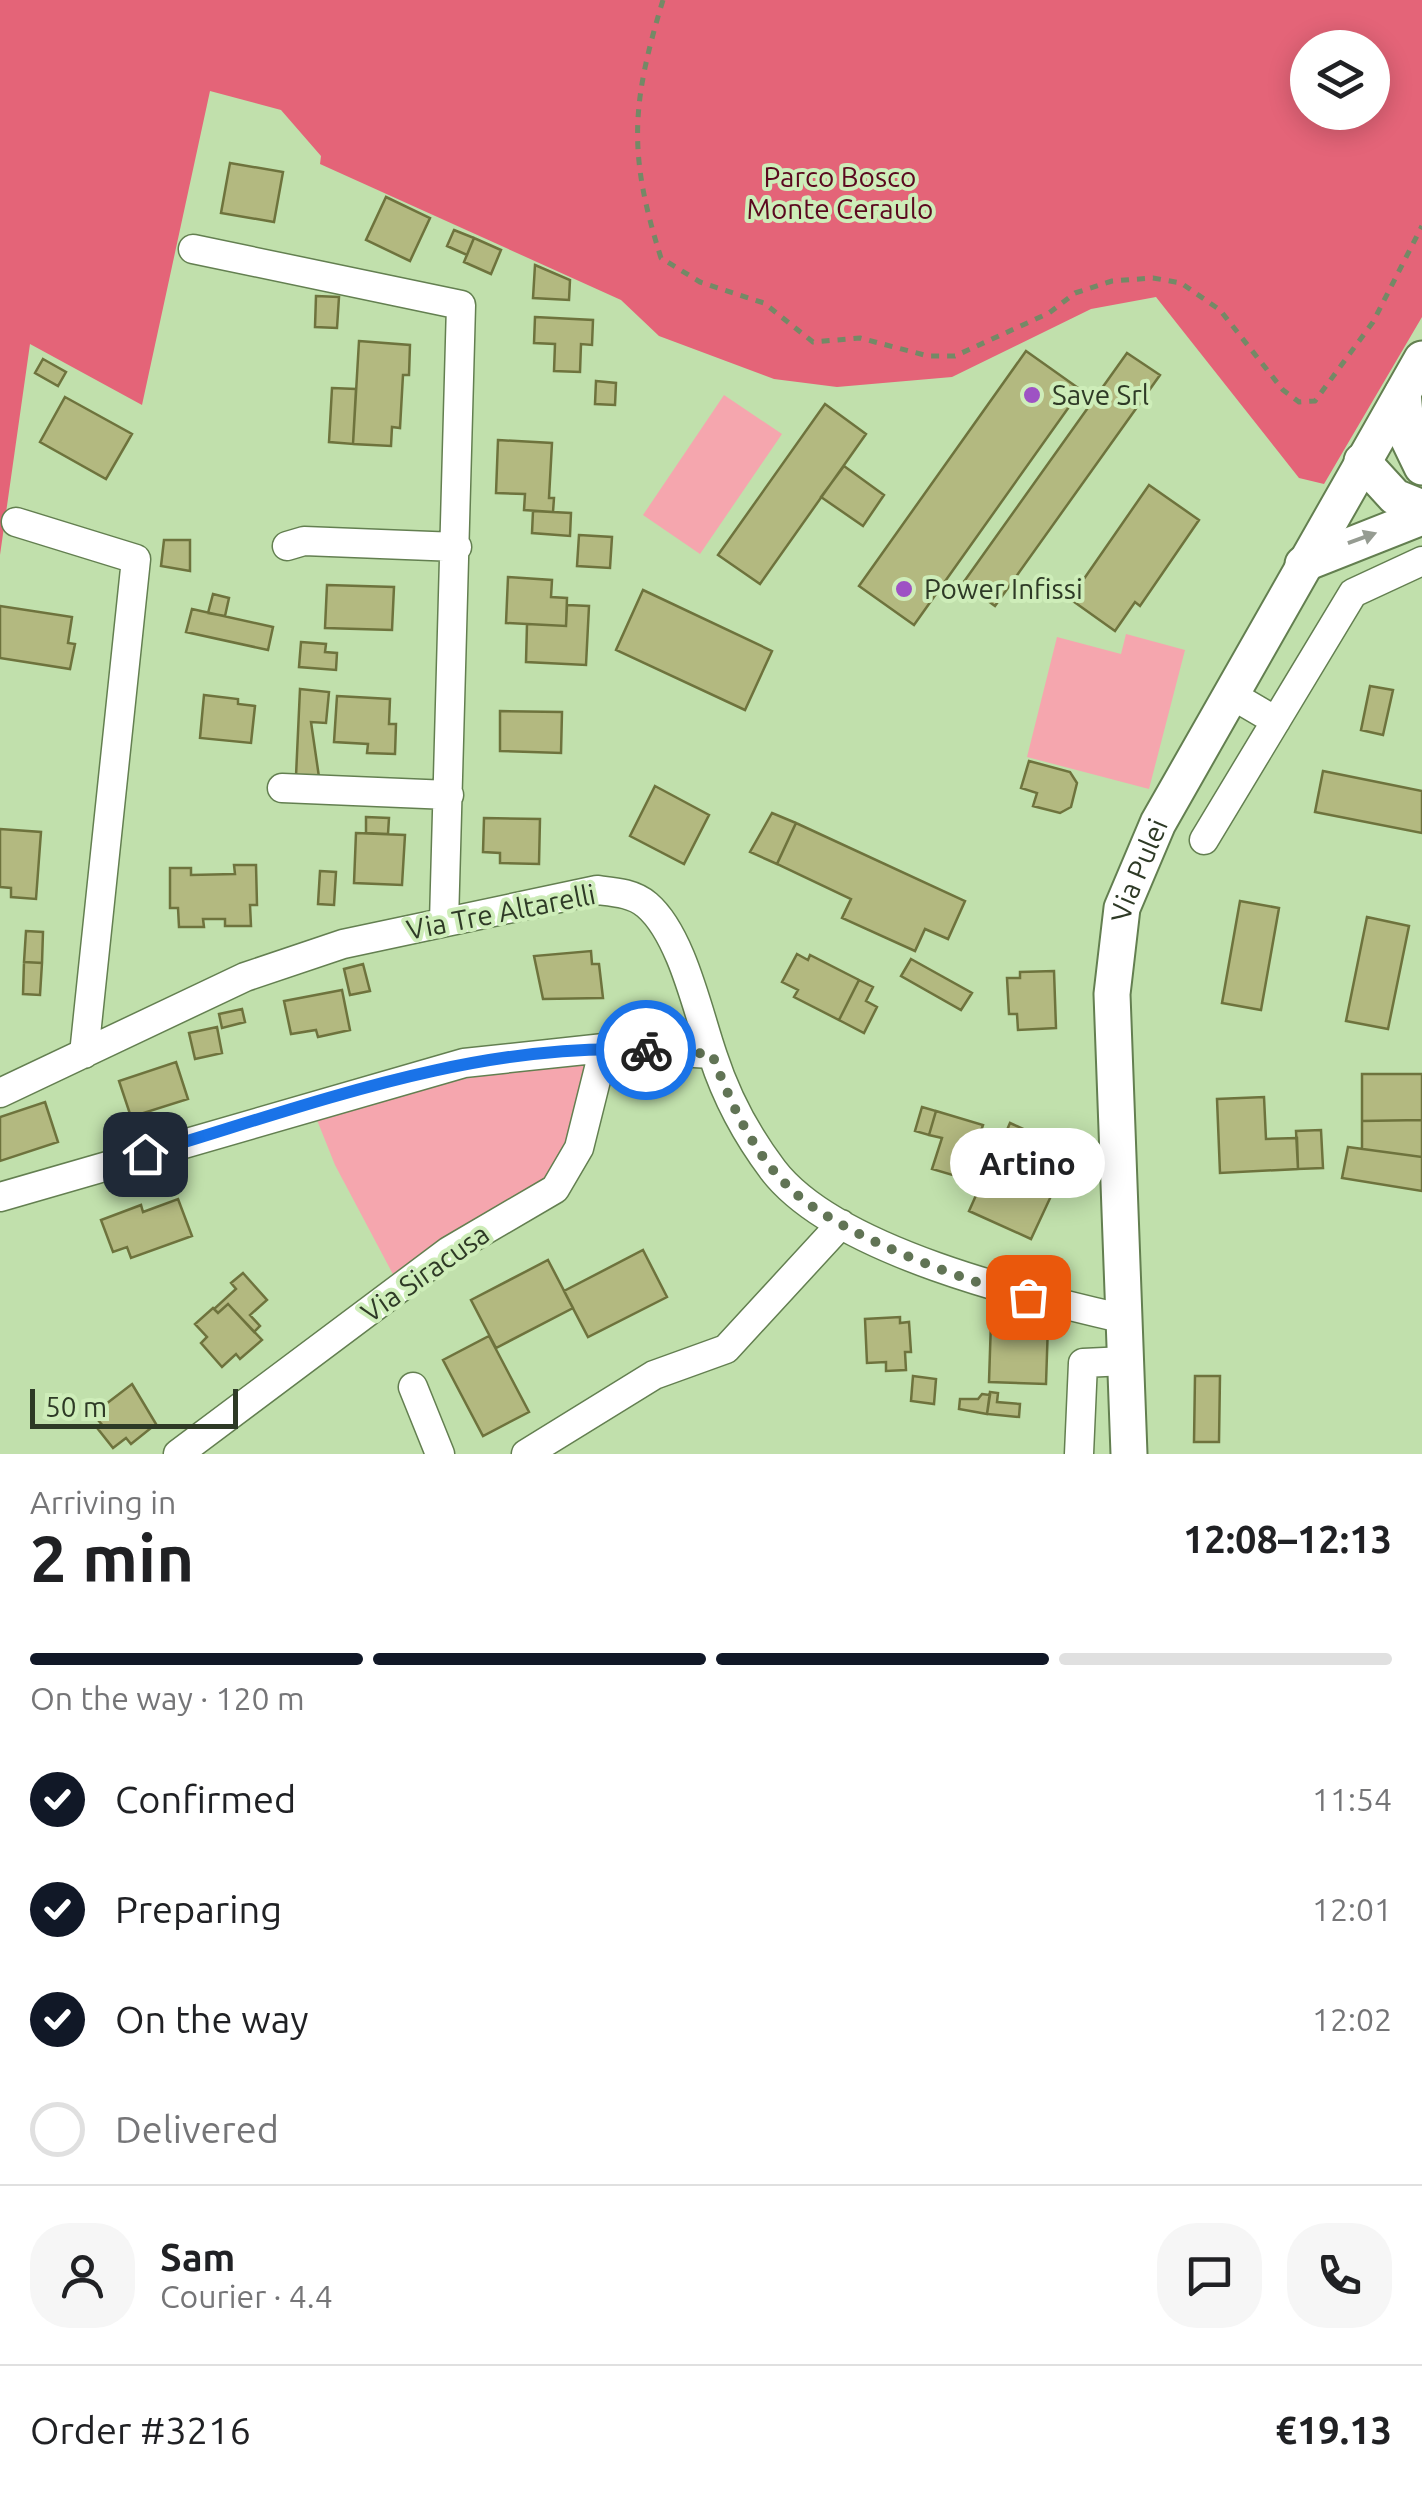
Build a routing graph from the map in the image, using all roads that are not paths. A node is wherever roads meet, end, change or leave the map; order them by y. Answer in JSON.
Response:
{"nodes":[{"id":1,"x":193,"y":250,"type":"dead end"},
{"id":2,"x":1422,"y":359,"type":"edge"},
{"id":3,"x":1403,"y":392,"type":"junction"},
{"id":4,"x":1362,"y":462,"type":"junction"},
{"id":5,"x":1422,"y":471,"type":"edge"},
{"id":6,"x":1422,"y":508,"type":"edge"},
{"id":7,"x":1422,"y":517,"type":"edge"},
{"id":8,"x":16,"y":522,"type":"dead end"},
{"id":9,"x":287,"y":546,"type":"dead end"},
{"id":10,"x":458,"y":547,"type":"junction"},
{"id":11,"x":1422,"y":561,"type":"edge"},
{"id":12,"x":1303,"y":564,"type":"junction"},
{"id":13,"x":1230,"y":694,"type":"junction"},
{"id":14,"x":1276,"y":722,"type":"junction"},
{"id":15,"x":282,"y":788,"type":"dead end"},
{"id":16,"x":449,"y":795,"type":"junction"},
{"id":17,"x":1204,"y":840,"type":"dead end"},
{"id":18,"x":444,"y":922,"type":"junction"},
{"id":19,"x":604,"y":1048,"type":"junction"},
{"id":20,"x":84,"y":1054,"type":"junction"},
{"id":21,"x":712,"y":1054,"type":"junction"},
{"id":22,"x":0,"y":1092,"type":"edge"},
{"id":23,"x":0,"y":1196,"type":"edge"},
{"id":24,"x":840,"y":1224,"type":"junction"},
{"id":25,"x":1125,"y":1318,"type":"junction"},
{"id":26,"x":1126,"y":1361,"type":"junction"},
{"id":27,"x":413,"y":1386,"type":"dead end"},
{"id":28,"x":178,"y":1454,"type":"edge"},
{"id":29,"x":440,"y":1454,"type":"edge"},
{"id":30,"x":526,"y":1454,"type":"edge"},
{"id":31,"x":1080,"y":1454,"type":"edge"},
{"id":32,"x":1122,"y":1454,"type":"edge"}],
"edges":[{"from":1,"to":10,"type":"street"},
{"from":2,"to":3,"type":"main road","name":"Via Pulei"},
{"from":3,"to":4,"type":"main road","name":"Via Pulei"},
{"from":3,"to":5,"type":"main road"},
{"from":4,"to":5,"type":"main road"},
{"from":4,"to":6,"type":"main road"},
{"from":4,"to":12,"type":"main road","name":"Via Pulei"},
{"from":12,"to":7,"type":"main road","one_way":true},
{"from":8,"to":20,"type":"street"},
{"from":9,"to":10,"type":"street"},
{"from":10,"to":16,"type":"street"},
{"from":11,"to":14,"type":"street"},
{"from":12,"to":13,"type":"main road","name":"Via Pulei"},
{"from":13,"to":14,"type":"street"},
{"from":13,"to":25,"type":"main road","name":"Via Pulei"},
{"from":14,"to":17,"type":"street"},
{"from":15,"to":16,"type":"street"},
{"from":16,"to":18,"type":"street"},
{"from":18,"to":20,"type":"street","name":"Via Tre Altarelli"},
{"from":18,"to":21,"type":"street","name":"Via Tre Altarelli"},
{"from":19,"to":21,"type":"street"},
{"from":19,"to":23,"type":"street"},
{"from":19,"to":28,"type":"street","name":"Via Siracusa"},
{"from":20,"to":22,"type":"street","name":"Via Tre Altarelli"},
{"from":21,"to":24,"type":"street","name":"Via Tre Altarelli"},
{"from":24,"to":25,"type":"street","name":"Via Tre Altarelli"},
{"from":24,"to":30,"type":"street"},
{"from":25,"to":26,"type":"main road","name":"Via Pulei"},
{"from":26,"to":31,"type":"street"},
{"from":26,"to":32,"type":"main road","name":"Via Pulei"},
{"from":27,"to":29,"type":"street"}]}
